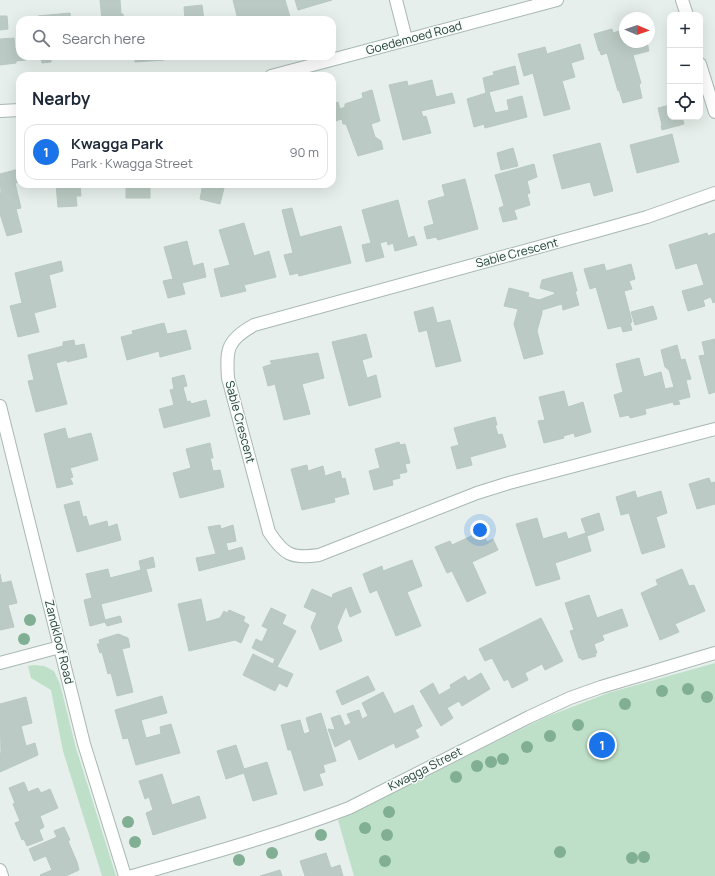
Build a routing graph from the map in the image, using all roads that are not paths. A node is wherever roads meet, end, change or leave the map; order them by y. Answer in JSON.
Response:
{"nodes":[{"id":1,"x":396,"y":0,"type":"edge"},
{"id":2,"x":557,"y":0,"type":"edge"},
{"id":3,"x":682,"y":0,"type":"edge"},
{"id":4,"x":685,"y":12,"type":"edge"},
{"id":5,"x":406,"y":39,"type":"junction"},
{"id":6,"x":336,"y":58,"type":"edge"},
{"id":7,"x":329,"y":60,"type":"edge"},
{"id":8,"x":286,"y":72,"type":"edge"},
{"id":9,"x":703,"y":74,"type":"edge"},
{"id":10,"x":16,"y":110,"type":"edge"},
{"id":11,"x":0,"y":111,"type":"edge"},
{"id":12,"x":715,"y":112,"type":"edge"},
{"id":13,"x":715,"y":193,"type":"edge"},
{"id":14,"x":0,"y":406,"type":"edge"},
{"id":15,"x":715,"y":429,"type":"edge"},
{"id":16,"x":60,"y":647,"type":"junction"},
{"id":17,"x":715,"y":654,"type":"edge"},
{"id":18,"x":0,"y":663,"type":"edge"},
{"id":19,"x":0,"y":870,"type":"edge"},
{"id":20,"x":2,"y":876,"type":"edge"},
{"id":21,"x":125,"y":876,"type":"edge"},
{"id":22,"x":132,"y":876,"type":"edge"}],
"edges":[{"from":1,"to":5,"type":"street"},
{"from":2,"to":5,"type":"street","name":"Goedemoed Road"},
{"from":3,"to":4,"type":"street"},
{"from":5,"to":6,"type":"street","name":"Goedemoed Road"},
{"from":7,"to":8,"type":"street","name":"Goedemoed Road"},
{"from":9,"to":12,"type":"street"},
{"from":10,"to":11,"type":"street"},
{"from":13,"to":15,"type":"street","name":"Sable Crescent"},
{"from":14,"to":16,"type":"street","name":"Zandkloof Road"},
{"from":16,"to":18,"type":"street"},
{"from":16,"to":21,"type":"street","name":"Zandkloof Road"},
{"from":17,"to":22,"type":"street","name":"Kwagga Street"},
{"from":19,"to":20,"type":"street"}]}
